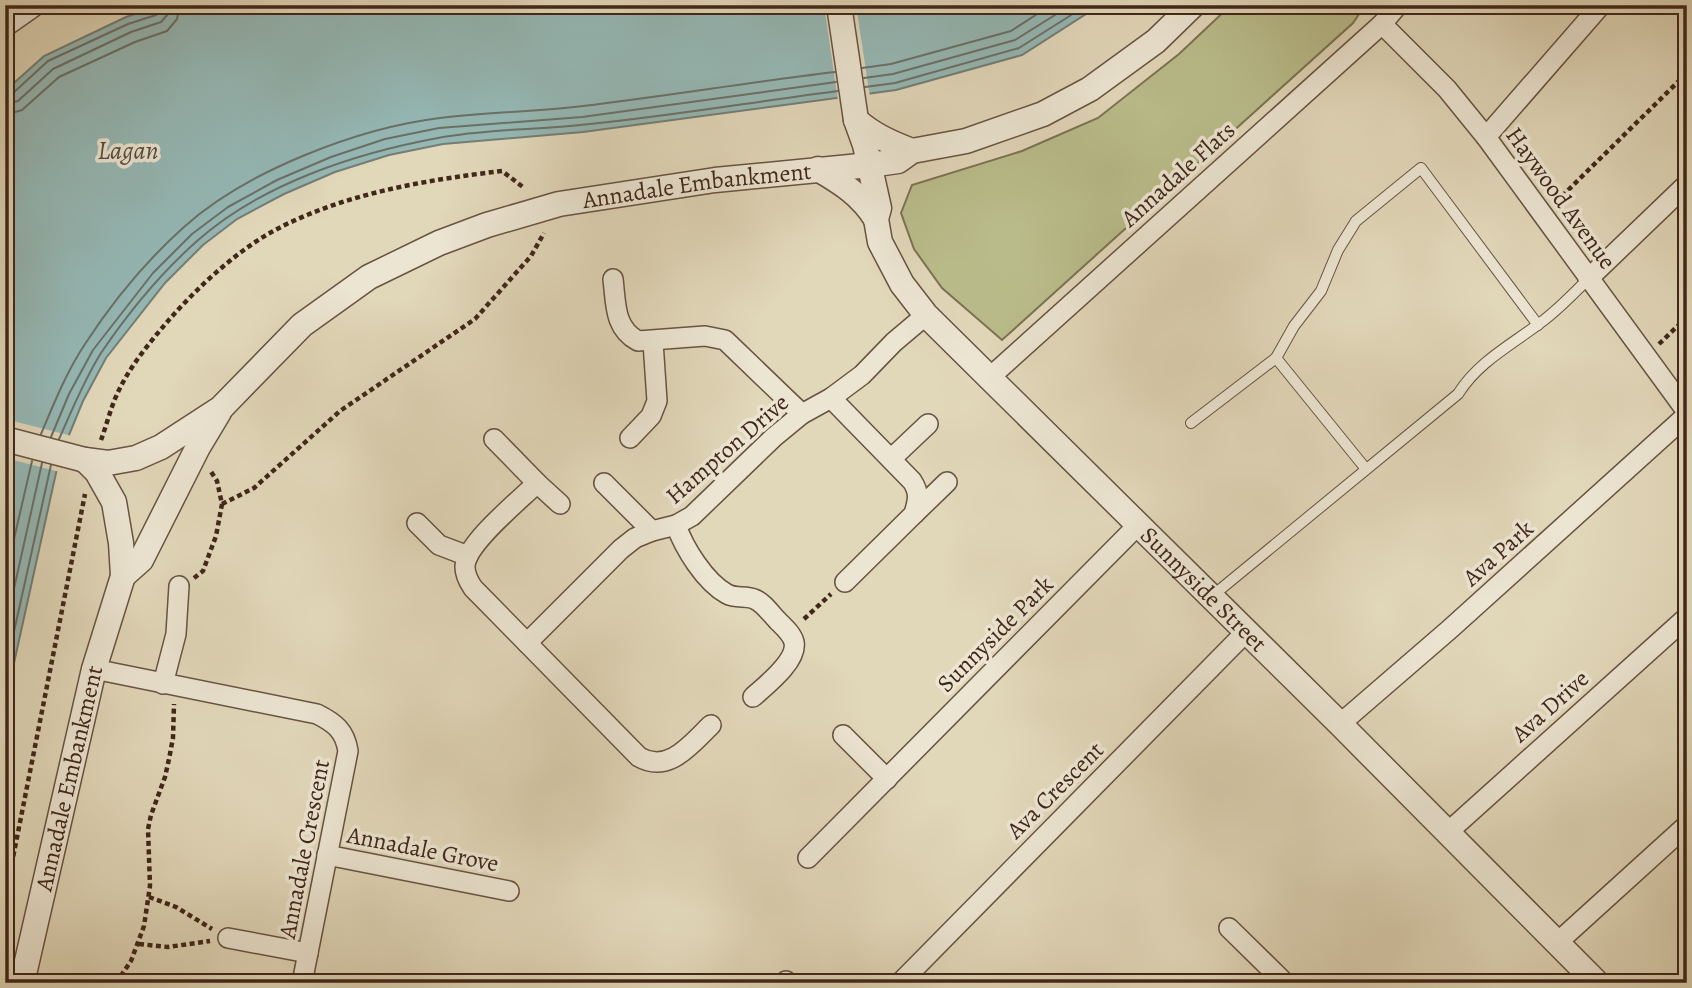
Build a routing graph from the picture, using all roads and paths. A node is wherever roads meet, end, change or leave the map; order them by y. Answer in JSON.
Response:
{"nodes":[{"id":1,"x":32,"y":5,"type":"edge"},
{"id":2,"x":839,"y":5,"type":"edge"},
{"id":3,"x":1193,"y":5,"type":"edge"},
{"id":4,"x":1398,"y":5,"type":"edge"},
{"id":5,"x":1601,"y":5,"type":"edge"},
{"id":6,"x":5,"y":24,"type":"edge"},
{"id":7,"x":1382,"y":24,"type":"junction"},
{"id":8,"x":1687,"y":73,"type":"edge"},
{"id":9,"x":855,"y":113,"type":"junction"},
{"id":10,"x":1486,"y":136,"type":"junction"},
{"id":11,"x":912,"y":151,"type":"junction"},
{"id":12,"x":870,"y":165,"type":"junction"},
{"id":13,"x":818,"y":169,"type":"junction"},
{"id":14,"x":1687,"y":184,"type":"edge"},
{"id":15,"x":523,"y":187,"type":"dead end"},
{"id":16,"x":1542,"y":215,"type":"junction"},
{"id":17,"x":876,"y":219,"type":"junction"},
{"id":18,"x":544,"y":233,"type":"dead end"},
{"id":19,"x":613,"y":279,"type":"dead end"},
{"id":20,"x":1588,"y":279,"type":"junction"},
{"id":21,"x":926,"y":315,"type":"junction"},
{"id":22,"x":1687,"y":317,"type":"edge"},
{"id":23,"x":1538,"y":325,"type":"junction"},
{"id":24,"x":653,"y":342,"type":"junction"},
{"id":25,"x":1646,"y":357,"type":"junction"},
{"id":26,"x":1276,"y":358,"type":"junction"},
{"id":27,"x":988,"y":379,"type":"junction"},
{"id":28,"x":831,"y":398,"type":"junction"},
{"id":29,"x":221,"y":408,"type":"junction"},
{"id":30,"x":1687,"y":414,"type":"edge"},
{"id":31,"x":802,"y":415,"type":"junction"},
{"id":32,"x":1191,"y":423,"type":"dead end"},
{"id":33,"x":928,"y":424,"type":"dead end"},
{"id":34,"x":630,"y":438,"type":"dead end"},
{"id":35,"x":5,"y":439,"type":"edge"},
{"id":36,"x":494,"y":439,"type":"dead end"},
{"id":37,"x":891,"y":460,"type":"junction"},
{"id":38,"x":86,"y":462,"type":"junction"},
{"id":39,"x":210,"y":470,"type":"dead end"},
{"id":40,"x":1366,"y":470,"type":"junction"},
{"id":41,"x":947,"y":482,"type":"dead end"},
{"id":42,"x":537,"y":483,"type":"junction"},
{"id":43,"x":604,"y":483,"type":"dead end"},
{"id":44,"x":559,"y":503,"type":"dead end"},
{"id":45,"x":222,"y":504,"type":"junction"},
{"id":46,"x":914,"y":514,"type":"junction"},
{"id":47,"x":417,"y":523,"type":"dead end"},
{"id":48,"x":676,"y":525,"type":"junction"},
{"id":49,"x":1138,"y":525,"type":"junction"},
{"id":50,"x":652,"y":531,"type":"junction"},
{"id":51,"x":468,"y":556,"type":"junction"},
{"id":52,"x":123,"y":576,"type":"junction"},
{"id":53,"x":845,"y":582,"type":"joint"},
{"id":54,"x":179,"y":586,"type":"joint"},
{"id":55,"x":1211,"y":597,"type":"junction"},
{"id":56,"x":1687,"y":617,"type":"edge"},
{"id":57,"x":789,"y":632,"type":"junction"},
{"id":58,"x":1246,"y":632,"type":"junction"},
{"id":59,"x":527,"y":643,"type":"junction"},
{"id":60,"x":94,"y":669,"type":"junction"},
{"id":61,"x":168,"y":685,"type":"junction"},
{"id":62,"x":753,"y":697,"type":"dead end"},
{"id":63,"x":711,"y":724,"type":"dead end"},
{"id":64,"x":1340,"y":724,"type":"junction"},
{"id":65,"x":843,"y":735,"type":"dead end"},
{"id":66,"x":10,"y":761,"type":"dead end"},
{"id":67,"x":887,"y":779,"type":"junction"},
{"id":68,"x":5,"y":789,"type":"edge"},
{"id":69,"x":1687,"y":825,"type":"edge"},
{"id":70,"x":1447,"y":833,"type":"junction"},
{"id":71,"x":327,"y":855,"type":"junction"},
{"id":72,"x":808,"y":858,"type":"dead end"},
{"id":73,"x":509,"y":891,"type":"dead end"},
{"id":74,"x":149,"y":897,"type":"junction"},
{"id":75,"x":5,"y":898,"type":"edge"},
{"id":76,"x":1229,"y":928,"type":"dead end"},
{"id":77,"x":228,"y":938,"type":"junction"},
{"id":78,"x":1558,"y":943,"type":"junction"},
{"id":79,"x":139,"y":944,"type":"junction"},
{"id":80,"x":308,"y":953,"type":"junction"},
{"id":81,"x":22,"y":983,"type":"edge"},
{"id":82,"x":116,"y":983,"type":"edge"},
{"id":83,"x":302,"y":983,"type":"edge"},
{"id":84,"x":900,"y":983,"type":"edge"},
{"id":85,"x":1285,"y":983,"type":"edge"},
{"id":86,"x":1597,"y":983,"type":"edge"}],
"edges":[{"from":1,"to":6,"type":"street"},
{"from":2,"to":9,"type":"street","name":"Sunnyside Street"},
{"from":3,"to":11,"type":"street","name":"Annadale Embankment"},
{"from":4,"to":7,"type":"street","name":"Annadale Flats"},
{"from":5,"to":10,"type":"street"},
{"from":7,"to":10,"type":"street","name":"Haywood Avenue"},
{"from":7,"to":27,"type":"street","name":"Annadale Flats"},
{"from":8,"to":16,"type":"path"},
{"from":9,"to":11,"type":"street"},
{"from":9,"to":12,"type":"street","name":"Sunnyside Street"},
{"from":9,"to":13,"type":"street"},
{"from":10,"to":16,"type":"street","name":"Haywood Avenue"},
{"from":11,"to":12,"type":"street","name":"Annadale Embankment"},
{"from":12,"to":13,"type":"street","name":"Annadale Embankment"},
{"from":12,"to":17,"type":"street","name":"Sunnyside Street"},
{"from":13,"to":17,"type":"street"},
{"from":13,"to":29,"type":"street","name":"Annadale Embankment"},
{"from":14,"to":20,"type":"street"},
{"from":15,"to":38,"type":"path"},
{"from":16,"to":20,"type":"street","name":"Haywood Avenue"},
{"from":17,"to":21,"type":"street","name":"Sunnyside Street"},
{"from":18,"to":45,"type":"path"},
{"from":19,"to":24,"type":"street"},
{"from":20,"to":23,"type":"lane"},
{"from":20,"to":25,"type":"street","name":"Haywood Avenue"},
{"from":21,"to":27,"type":"street","name":"Sunnyside Street"},
{"from":21,"to":28,"type":"street","name":"Hampton Drive"},
{"from":22,"to":25,"type":"path"},
{"from":23,"to":26,"type":"lane"},
{"from":23,"to":40,"type":"lane"},
{"from":24,"to":31,"type":"street"},
{"from":24,"to":34,"type":"street"},
{"from":25,"to":30,"type":"street","name":"Haywood Avenue"},
{"from":26,"to":32,"type":"lane"},
{"from":26,"to":40,"type":"lane"},
{"from":27,"to":49,"type":"street","name":"Sunnyside Street"},
{"from":28,"to":31,"type":"street","name":"Hampton Drive"},
{"from":28,"to":37,"type":"street"},
{"from":29,"to":38,"type":"street","name":"Annadale Embankment"},
{"from":29,"to":52,"type":"street","name":"Annadale Embankment"},
{"from":30,"to":64,"type":"street","name":"Ava Park"},
{"from":31,"to":48,"type":"street","name":"Hampton Drive"},
{"from":33,"to":37,"type":"street"},
{"from":35,"to":38,"type":"street"},
{"from":36,"to":42,"type":"street"},
{"from":37,"to":46,"type":"street"},
{"from":38,"to":52,"type":"street","name":"Annadale Embankment"},
{"from":38,"to":75,"type":"path"},
{"from":39,"to":45,"type":"path"},
{"from":40,"to":55,"type":"lane"},
{"from":41,"to":46,"type":"street"},
{"from":42,"to":44,"type":"street"},
{"from":42,"to":51,"type":"street"},
{"from":43,"to":50,"type":"street"},
{"from":45,"to":54,"type":"path"},
{"from":46,"to":53,"type":"street"},
{"from":47,"to":51,"type":"street"},
{"from":48,"to":50,"type":"street","name":"Hampton Drive"},
{"from":48,"to":57,"type":"street"},
{"from":49,"to":55,"type":"street","name":"Sunnyside Street"},
{"from":49,"to":67,"type":"street","name":"Sunnyside Park"},
{"from":50,"to":59,"type":"street","name":"Hampton Drive"},
{"from":51,"to":59,"type":"street"},
{"from":52,"to":60,"type":"street","name":"Annadale Embankment"},
{"from":53,"to":57,"type":"path"},
{"from":54,"to":61,"type":"street"},
{"from":55,"to":58,"type":"street","name":"Sunnyside Street"},
{"from":56,"to":70,"type":"street","name":"Ava Drive"},
{"from":57,"to":62,"type":"street"},
{"from":58,"to":64,"type":"street","name":"Sunnyside Street"},
{"from":58,"to":84,"type":"street","name":"Ava Crescent"},
{"from":59,"to":63,"type":"street"},
{"from":60,"to":61,"type":"street","name":"Annadale Crescent"},
{"from":60,"to":81,"type":"street","name":"Annadale Embankment"},
{"from":61,"to":71,"type":"street","name":"Annadale Crescent"},
{"from":61,"to":74,"type":"path"},
{"from":64,"to":70,"type":"street","name":"Sunnyside Street"},
{"from":65,"to":67,"type":"street"},
{"from":66,"to":68,"type":"path"},
{"from":67,"to":72,"type":"street","name":"Sunnyside Park"},
{"from":69,"to":78,"type":"street"},
{"from":70,"to":78,"type":"street","name":"Sunnyside Street"},
{"from":71,"to":73,"type":"street","name":"Annadale Grove"},
{"from":71,"to":80,"type":"street","name":"Annadale Crescent"},
{"from":74,"to":77,"type":"path"},
{"from":74,"to":79,"type":"path"},
{"from":76,"to":85,"type":"street"},
{"from":77,"to":79,"type":"path"},
{"from":77,"to":80,"type":"street"},
{"from":78,"to":86,"type":"street","name":"Sunnyside Street"},
{"from":79,"to":82,"type":"path"},
{"from":80,"to":83,"type":"street","name":"Annadale Crescent"}]}
